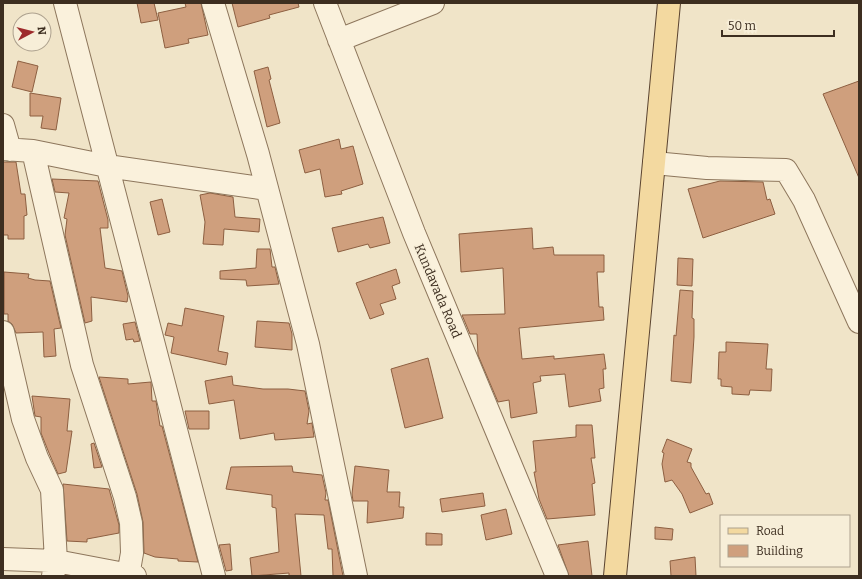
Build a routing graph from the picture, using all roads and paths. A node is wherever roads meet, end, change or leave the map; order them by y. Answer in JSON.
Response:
{"nodes":[{"id":1,"x":65,"y":3,"type":"edge"},
{"id":2,"x":213,"y":3,"type":"edge"},
{"id":3,"x":325,"y":3,"type":"edge"},
{"id":4,"x":432,"y":3,"type":"edge"},
{"id":5,"x":669,"y":3,"type":"edge"},
{"id":6,"x":339,"y":40,"type":"junction"},
{"id":7,"x":3,"y":125,"type":"edge"},
{"id":8,"x":6,"y":150,"type":"edge"},
{"id":9,"x":33,"y":151,"type":"junction"},
{"id":10,"x":654,"y":163,"type":"junction"},
{"id":11,"x":107,"y":166,"type":"junction"},
{"id":12,"x":267,"y":189,"type":"junction"},
{"id":13,"x":857,"y":314,"type":"edge"},
{"id":14,"x":3,"y":332,"type":"edge"},
{"id":15,"x":3,"y":559,"type":"edge"},
{"id":16,"x":55,"y":569,"type":"edge"},
{"id":17,"x":130,"y":576,"type":"edge"},
{"id":18,"x":214,"y":576,"type":"edge"},
{"id":19,"x":356,"y":576,"type":"edge"},
{"id":20,"x":557,"y":576,"type":"edge"},
{"id":21,"x":615,"y":576,"type":"edge"}],
"edges":[{"from":1,"to":11,"type":"street"},
{"from":2,"to":12,"type":"street"},
{"from":3,"to":6,"type":"street","name":"Kundavada Road"},
{"from":4,"to":6,"type":"street"},
{"from":5,"to":10,"type":"main road"},
{"from":6,"to":20,"type":"street","name":"Kundavada Road"},
{"from":7,"to":8,"type":"street"},
{"from":8,"to":9,"type":"street"},
{"from":9,"to":11,"type":"street"},
{"from":9,"to":17,"type":"street"},
{"from":10,"to":13,"type":"street"},
{"from":10,"to":21,"type":"main road"},
{"from":11,"to":12,"type":"street"},
{"from":11,"to":18,"type":"street"},
{"from":12,"to":19,"type":"street"},
{"from":14,"to":16,"type":"street"},
{"from":15,"to":16,"type":"street"},
{"from":16,"to":17,"type":"street"}]}
